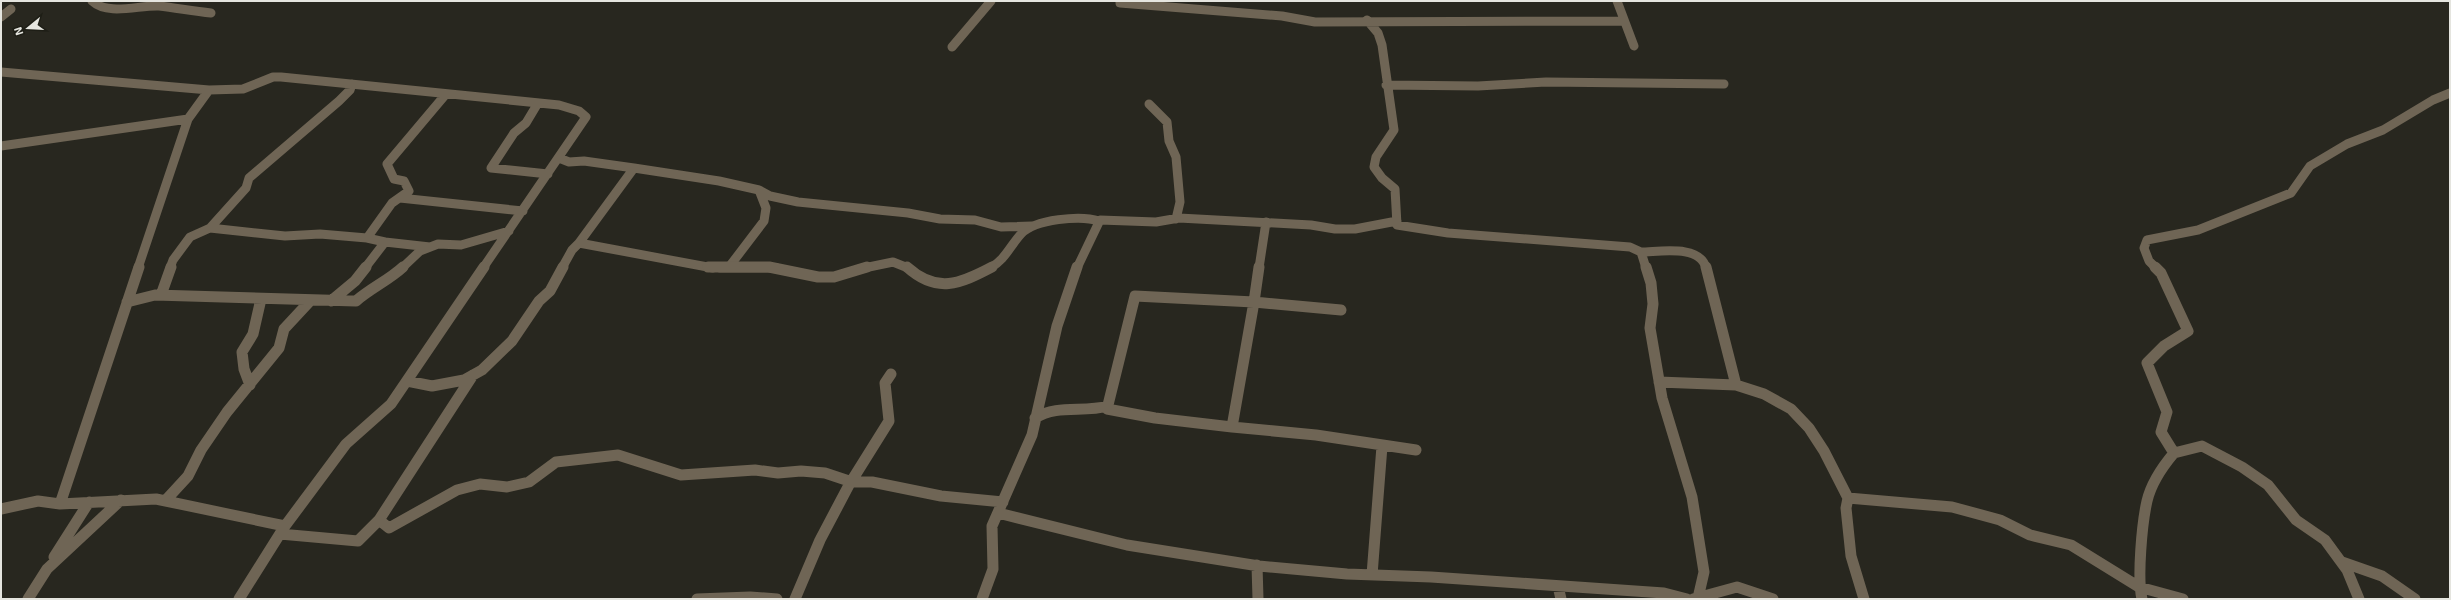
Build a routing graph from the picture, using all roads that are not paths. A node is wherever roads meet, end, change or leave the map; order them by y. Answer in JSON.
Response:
{"nodes":[{"id":1,"x":92,"y":1,"type":"edge"},
{"id":2,"x":991,"y":1,"type":"edge"},
{"id":3,"x":1120,"y":1,"type":"edge"},
{"id":4,"x":1617,"y":1,"type":"edge"},
{"id":5,"x":151,"y":4,"type":"edge"},
{"id":6,"x":11,"y":9,"type":"dead end"},
{"id":7,"x":211,"y":13,"type":"dead end"},
{"id":8,"x":1,"y":17,"type":"edge"},
{"id":9,"x":1367,"y":20,"type":"junction"},
{"id":10,"x":1624,"y":21,"type":"junction"},
{"id":11,"x":1634,"y":46,"type":"dead end"},
{"id":12,"x":952,"y":47,"type":"dead end"},
{"id":13,"x":5,"y":73,"type":"edge"},
{"id":14,"x":1,"y":81,"type":"edge"},
{"id":15,"x":352,"y":84,"type":"junction"},
{"id":16,"x":1724,"y":84,"type":"dead end"},
{"id":17,"x":1386,"y":85,"type":"junction"},
{"id":18,"x":209,"y":90,"type":"junction"},
{"id":19,"x":2450,"y":93,"type":"edge"},
{"id":20,"x":446,"y":94,"type":"junction"},
{"id":21,"x":538,"y":103,"type":"junction"},
{"id":22,"x":1149,"y":104,"type":"dead end"},
{"id":23,"x":188,"y":119,"type":"junction"},
{"id":24,"x":1,"y":146,"type":"edge"},
{"id":25,"x":559,"y":158,"type":"junction"},
{"id":26,"x":634,"y":168,"type":"junction"},
{"id":27,"x":548,"y":174,"type":"junction"},
{"id":28,"x":759,"y":190,"type":"junction"},
{"id":29,"x":400,"y":198,"type":"junction"},
{"id":30,"x":523,"y":211,"type":"junction"},
{"id":31,"x":1176,"y":219,"type":"junction"},
{"id":32,"x":1099,"y":221,"type":"junction"},
{"id":33,"x":1397,"y":221,"type":"junction"},
{"id":34,"x":1266,"y":222,"type":"junction"},
{"id":35,"x":1035,"y":226,"type":"junction"},
{"id":36,"x":210,"y":228,"type":"junction"},
{"id":37,"x":509,"y":232,"type":"junction"},
{"id":38,"x":367,"y":238,"type":"junction"},
{"id":39,"x":385,"y":242,"type":"junction"},
{"id":40,"x":579,"y":243,"type":"junction"},
{"id":41,"x":431,"y":247,"type":"junction"},
{"id":42,"x":1641,"y":252,"type":"junction"},
{"id":43,"x":729,"y":267,"type":"junction"},
{"id":44,"x":161,"y":295,"type":"junction"},
{"id":45,"x":261,"y":299,"type":"junction"},
{"id":46,"x":310,"y":301,"type":"junction"},
{"id":47,"x":331,"y":301,"type":"junction"},
{"id":48,"x":127,"y":302,"type":"junction"},
{"id":49,"x":1254,"y":302,"type":"junction"},
{"id":50,"x":1341,"y":310,"type":"dead end"},
{"id":51,"x":891,"y":374,"type":"dead end"},
{"id":52,"x":474,"y":375,"type":"junction"},
{"id":53,"x":407,"y":381,"type":"junction"},
{"id":54,"x":1659,"y":382,"type":"junction"},
{"id":55,"x":250,"y":385,"type":"junction"},
{"id":56,"x":1736,"y":386,"type":"junction"},
{"id":57,"x":1108,"y":406,"type":"junction"},
{"id":58,"x":1035,"y":418,"type":"junction"},
{"id":59,"x":1232,"y":427,"type":"junction"},
{"id":60,"x":1382,"y":446,"type":"junction"},
{"id":61,"x":1416,"y":450,"type":"dead end"},
{"id":62,"x":2174,"y":453,"type":"junction"},
{"id":63,"x":852,"y":482,"type":"junction"},
{"id":64,"x":1848,"y":498,"type":"junction"},
{"id":65,"x":121,"y":500,"type":"junction"},
{"id":66,"x":164,"y":501,"type":"junction"},
{"id":67,"x":89,"y":502,"type":"junction"},
{"id":68,"x":1003,"y":502,"type":"junction"},
{"id":69,"x":60,"y":504,"type":"junction"},
{"id":70,"x":1,"y":509,"type":"edge"},
{"id":71,"x":998,"y":513,"type":"junction"},
{"id":72,"x":379,"y":520,"type":"junction"},
{"id":73,"x":283,"y":530,"type":"junction"},
{"id":74,"x":2342,"y":562,"type":"junction"},
{"id":75,"x":1257,"y":565,"type":"junction"},
{"id":76,"x":47,"y":569,"type":"junction"},
{"id":77,"x":1372,"y":575,"type":"junction"},
{"id":78,"x":1558,"y":586,"type":"junction"},
{"id":79,"x":2139,"y":587,"type":"junction"},
{"id":80,"x":2412,"y":597,"type":"edge"},
{"id":81,"x":28,"y":599,"type":"edge"},
{"id":82,"x":239,"y":599,"type":"edge"},
{"id":83,"x":697,"y":599,"type":"edge"},
{"id":84,"x":777,"y":599,"type":"edge"},
{"id":85,"x":795,"y":599,"type":"edge"},
{"id":86,"x":982,"y":599,"type":"edge"},
{"id":87,"x":1258,"y":599,"type":"edge"},
{"id":88,"x":1560,"y":599,"type":"edge"},
{"id":89,"x":1692,"y":599,"type":"edge"},
{"id":90,"x":1773,"y":599,"type":"edge"},
{"id":91,"x":1864,"y":599,"type":"edge"},
{"id":92,"x":2142,"y":599,"type":"edge"},
{"id":93,"x":2183,"y":599,"type":"edge"},
{"id":94,"x":2359,"y":599,"type":"edge"},
{"id":95,"x":2421,"y":599,"type":"edge"}],
"edges":[{"from":1,"to":5,"type":"street"},
{"from":2,"to":12,"type":"street"},
{"from":3,"to":9,"type":"street"},
{"from":4,"to":10,"type":"street"},
{"from":5,"to":7,"type":"street"},
{"from":6,"to":8,"type":"street"},
{"from":9,"to":10,"type":"street"},
{"from":9,"to":17,"type":"street"},
{"from":10,"to":11,"type":"street"},
{"from":13,"to":14,"type":"street"},
{"from":13,"to":18,"type":"street"},
{"from":15,"to":18,"type":"street"},
{"from":15,"to":20,"type":"street"},
{"from":15,"to":36,"type":"street"},
{"from":16,"to":17,"type":"street"},
{"from":17,"to":33,"type":"street"},
{"from":18,"to":23,"type":"street"},
{"from":19,"to":62,"type":"street"},
{"from":20,"to":21,"type":"street"},
{"from":20,"to":29,"type":"street"},
{"from":21,"to":25,"type":"street"},
{"from":21,"to":27,"type":"street"},
{"from":22,"to":31,"type":"street"},
{"from":23,"to":24,"type":"street"},
{"from":23,"to":48,"type":"street"},
{"from":25,"to":26,"type":"street"},
{"from":25,"to":27,"type":"street"},
{"from":26,"to":28,"type":"street"},
{"from":26,"to":40,"type":"street"},
{"from":27,"to":30,"type":"street"},
{"from":28,"to":35,"type":"street"},
{"from":28,"to":43,"type":"street"},
{"from":29,"to":30,"type":"street"},
{"from":29,"to":38,"type":"street"},
{"from":30,"to":37,"type":"street"},
{"from":31,"to":32,"type":"street"},
{"from":31,"to":34,"type":"street"},
{"from":32,"to":35,"type":"street"},
{"from":32,"to":58,"type":"street"},
{"from":33,"to":34,"type":"street"},
{"from":33,"to":42,"type":"street"},
{"from":34,"to":49,"type":"street"},
{"from":35,"to":43,"type":"street"},
{"from":36,"to":38,"type":"street"},
{"from":36,"to":44,"type":"street"},
{"from":37,"to":41,"type":"street"},
{"from":37,"to":53,"type":"street"},
{"from":38,"to":39,"type":"street"},
{"from":39,"to":41,"type":"street"},
{"from":39,"to":47,"type":"street"},
{"from":40,"to":43,"type":"street"},
{"from":40,"to":52,"type":"street"},
{"from":41,"to":47,"type":"street"},
{"from":42,"to":54,"type":"street"},
{"from":42,"to":56,"type":"street"},
{"from":44,"to":45,"type":"street"},
{"from":44,"to":48,"type":"street"},
{"from":45,"to":46,"type":"street"},
{"from":45,"to":55,"type":"street"},
{"from":46,"to":47,"type":"street"},
{"from":46,"to":55,"type":"street"},
{"from":48,"to":69,"type":"street"},
{"from":49,"to":50,"type":"street"},
{"from":49,"to":57,"type":"street"},
{"from":49,"to":59,"type":"street"},
{"from":51,"to":63,"type":"street"},
{"from":52,"to":53,"type":"street"},
{"from":52,"to":72,"type":"street"},
{"from":53,"to":73,"type":"street"},
{"from":54,"to":56,"type":"street"},
{"from":54,"to":89,"type":"street"},
{"from":55,"to":66,"type":"street"},
{"from":56,"to":64,"type":"street"},
{"from":57,"to":58,"type":"street"},
{"from":57,"to":59,"type":"street"},
{"from":58,"to":68,"type":"street"},
{"from":59,"to":60,"type":"street"},
{"from":60,"to":61,"type":"street"},
{"from":60,"to":77,"type":"street"},
{"from":62,"to":74,"type":"street"},
{"from":62,"to":79,"type":"street"},
{"from":63,"to":68,"type":"street"},
{"from":63,"to":72,"type":"street"},
{"from":63,"to":85,"type":"street"},
{"from":64,"to":79,"type":"street"},
{"from":64,"to":91,"type":"street"},
{"from":65,"to":66,"type":"street"},
{"from":65,"to":67,"type":"street"},
{"from":65,"to":76,"type":"street"},
{"from":66,"to":73,"type":"street"},
{"from":67,"to":69,"type":"street"},
{"from":67,"to":76,"type":"street"},
{"from":68,"to":71,"type":"street"},
{"from":69,"to":70,"type":"street"},
{"from":71,"to":75,"type":"street"},
{"from":71,"to":86,"type":"street"},
{"from":72,"to":73,"type":"street"},
{"from":73,"to":82,"type":"street"},
{"from":74,"to":80,"type":"street"},
{"from":74,"to":94,"type":"street"},
{"from":75,"to":77,"type":"street"},
{"from":75,"to":87,"type":"street"},
{"from":76,"to":81,"type":"street"},
{"from":77,"to":78,"type":"street"},
{"from":78,"to":88,"type":"street"},
{"from":78,"to":89,"type":"street"},
{"from":79,"to":92,"type":"street"},
{"from":79,"to":93,"type":"street"},
{"from":80,"to":95,"type":"street"},
{"from":83,"to":84,"type":"street"},
{"from":89,"to":90,"type":"street"}]}
